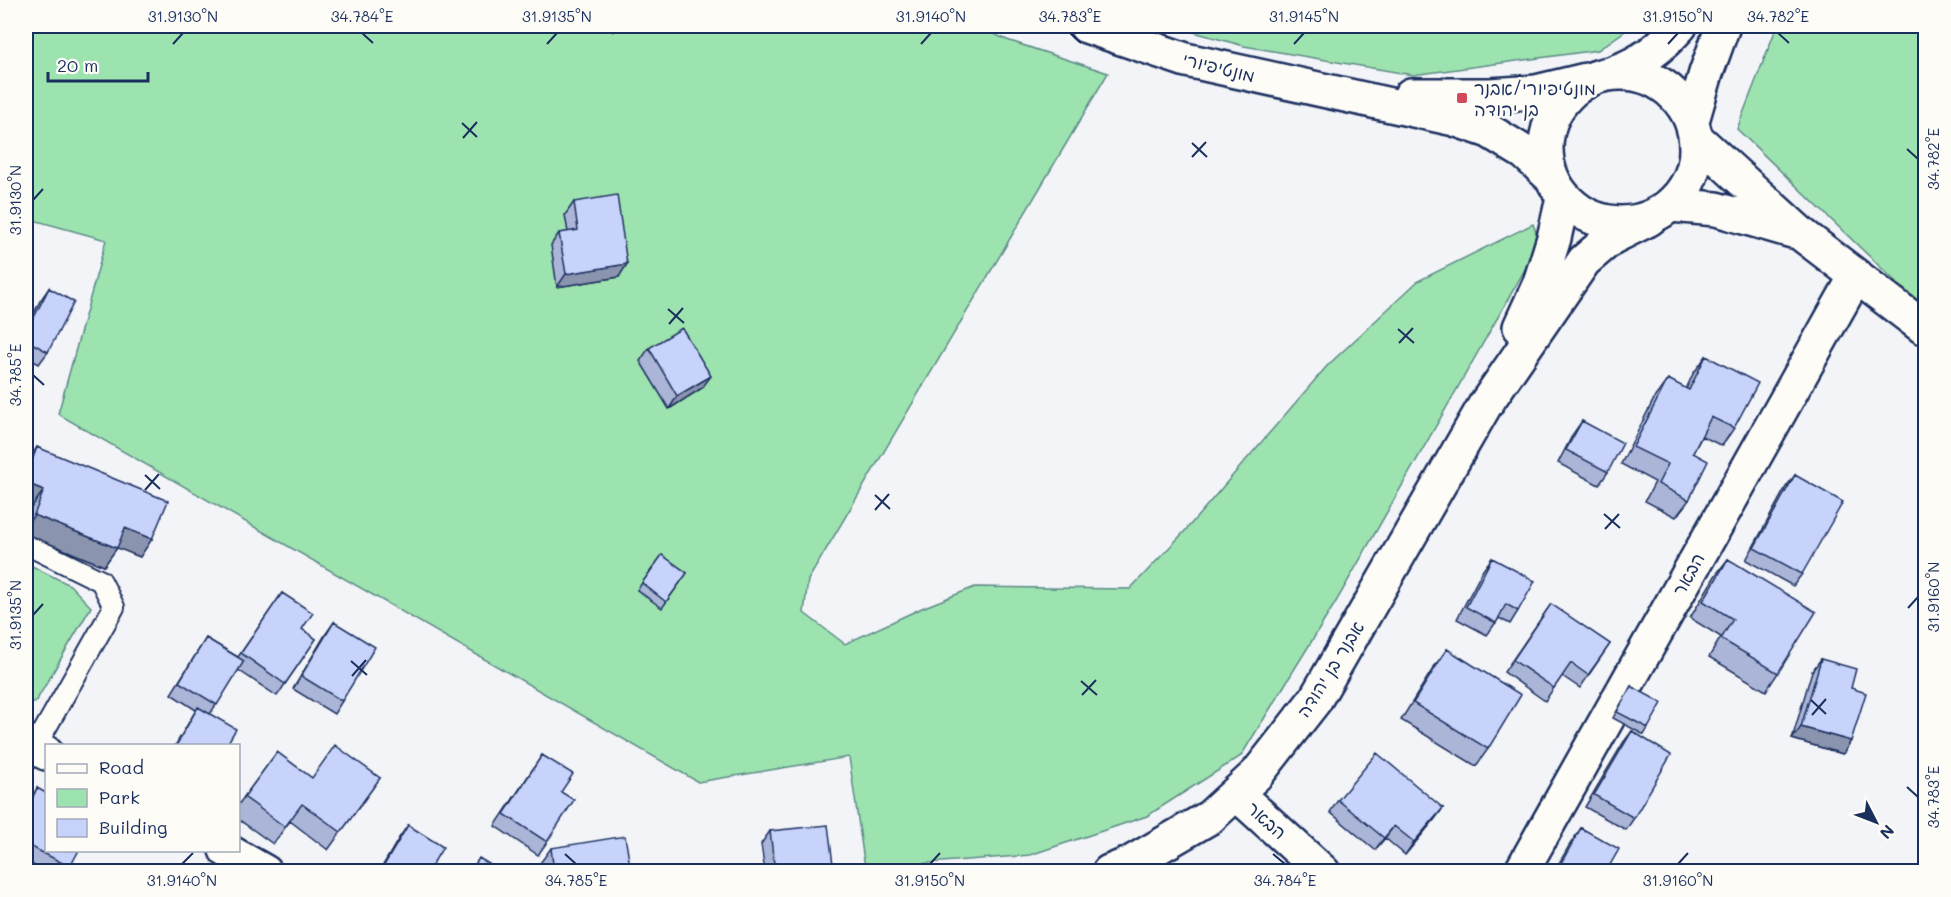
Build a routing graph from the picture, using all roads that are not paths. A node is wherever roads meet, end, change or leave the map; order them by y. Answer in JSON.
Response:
{"nodes":[{"id":1,"x":1086,"y":26,"type":"edge"},
{"id":2,"x":1680,"y":26,"type":"edge"},
{"id":3,"x":1723,"y":26,"type":"edge"},
{"id":4,"x":1602,"y":76,"type":"junction"},
{"id":5,"x":1355,"y":96,"type":"junction"},
{"id":6,"x":1694,"y":130,"type":"junction"},
{"id":7,"x":1556,"y":186,"type":"junction"},
{"id":8,"x":1660,"y":212,"type":"junction"},
{"id":9,"x":1800,"y":233,"type":"junction"},
{"id":10,"x":1856,"y":276,"type":"junction"},
{"id":11,"x":1923,"y":327,"type":"dead end"},
{"id":12,"x":1485,"y":405,"type":"junction"},
{"id":13,"x":26,"y":544,"type":"edge"},
{"id":14,"x":36,"y":747,"type":"edge"},
{"id":15,"x":1236,"y":793,"type":"junction"},
{"id":16,"x":230,"y":852,"type":"edge"},
{"id":17,"x":265,"y":872,"type":"edge"},
{"id":18,"x":1109,"y":872,"type":"edge"},
{"id":19,"x":1323,"y":872,"type":"edge"},
{"id":20,"x":1521,"y":872,"type":"edge"}],
"edges":[{"from":1,"to":5,"type":"street","name":"מונטיפיורי"},
{"from":2,"to":4,"type":"street"},
{"from":3,"to":6,"type":"street"},
{"from":4,"to":5,"type":"street","name":"מונטיפיורי"},
{"from":4,"to":6,"type":"street"},
{"from":4,"to":7,"type":"street"},
{"from":5,"to":7,"type":"street","name":"מונטיפיורי"},
{"from":6,"to":8,"type":"street"},
{"from":6,"to":9,"type":"street"},
{"from":7,"to":8,"type":"street"},
{"from":7,"to":12,"type":"street","name":"אבנר בן יהודה"},
{"from":8,"to":9,"type":"street"},
{"from":8,"to":12,"type":"street","name":"אבנר בן יהודה"},
{"from":9,"to":10,"type":"street"},
{"from":10,"to":11,"type":"street"},
{"from":10,"to":20,"type":"street","name":"הבאר"},
{"from":12,"to":15,"type":"street","name":"אבנר בן יהודה"},
{"from":13,"to":14,"type":"lane"},
{"from":15,"to":18,"type":"street","name":"אבנר בן יהודה"},
{"from":15,"to":19,"type":"street","name":"הבאר"},
{"from":16,"to":17,"type":"street"}]}
